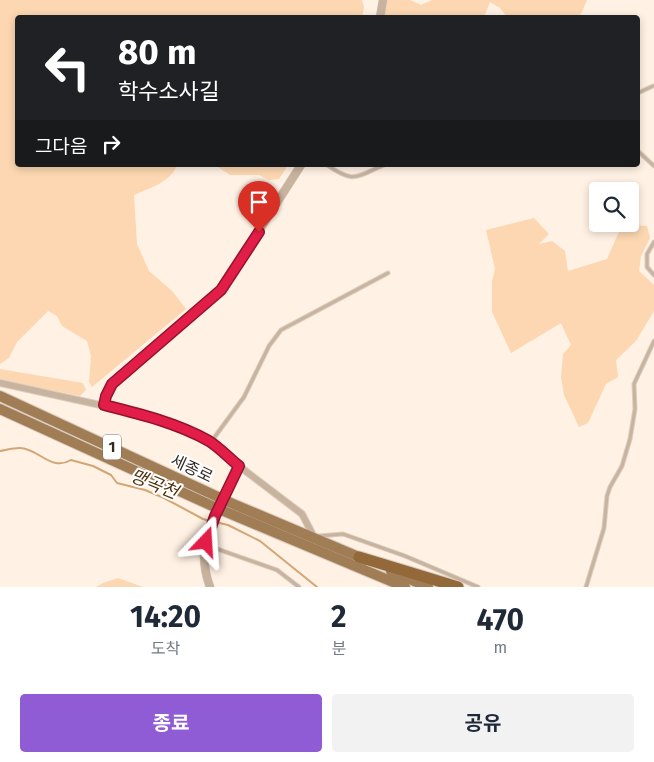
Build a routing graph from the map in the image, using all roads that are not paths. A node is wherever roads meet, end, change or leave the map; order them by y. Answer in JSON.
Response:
{"nodes":[{"id":1,"x":383,"y":0,"type":"edge"},
{"id":2,"x":380,"y":15,"type":"edge"},
{"id":3,"x":653,"y":86,"type":"edge"},
{"id":4,"x":640,"y":93,"type":"edge"},
{"id":5,"x":640,"y":153,"type":"edge"},
{"id":6,"x":654,"y":166,"type":"edge"},
{"id":7,"x":300,"y":167,"type":"edge"},
{"id":8,"x":329,"y":167,"type":"edge"},
{"id":9,"x":379,"y":167,"type":"edge"},
{"id":10,"x":654,"y":242,"type":"edge"},
{"id":11,"x":388,"y":273,"type":"dead end"},
{"id":12,"x":654,"y":275,"type":"edge"},
{"id":13,"x":654,"y":341,"type":"edge"},
{"id":14,"x":0,"y":384,"type":"edge"},
{"id":15,"x":0,"y":396,"type":"edge"},
{"id":16,"x":104,"y":405,"type":"junction"},
{"id":17,"x":0,"y":409,"type":"edge"},
{"id":18,"x":211,"y":442,"type":"junction"},
{"id":19,"x":239,"y":466,"type":"junction"},
{"id":20,"x":224,"y":499,"type":"junction"},
{"id":21,"x":217,"y":513,"type":"junction"},
{"id":22,"x":314,"y":537,"type":"junction"},
{"id":23,"x":205,"y":545,"type":"junction"},
{"id":24,"x":359,"y":557,"type":"junction"},
{"id":25,"x":210,"y":587,"type":"edge"},
{"id":26,"x":299,"y":587,"type":"edge"},
{"id":27,"x":405,"y":587,"type":"edge"},
{"id":28,"x":428,"y":587,"type":"edge"},
{"id":29,"x":458,"y":587,"type":"edge"},
{"id":30,"x":478,"y":587,"type":"edge"},
{"id":31,"x":586,"y":587,"type":"edge"}],
"edges":[{"from":1,"to":2,"type":"street"},
{"from":3,"to":4,"type":"lane"},
{"from":5,"to":6,"type":"lane"},
{"from":7,"to":16,"type":"street"},
{"from":8,"to":9,"type":"lane"},
{"from":10,"to":12,"type":"lane"},
{"from":11,"to":18,"type":"lane"},
{"from":13,"to":31,"type":"lane"},
{"from":14,"to":16,"type":"street"},
{"from":15,"to":20,"type":"main road","name":"세종로","number":"1"},
{"from":16,"to":18,"type":"street"},
{"from":17,"to":21,"type":"main road","name":"세종로","number":"1"},
{"from":18,"to":19,"type":"street"},
{"from":19,"to":20,"type":"street"},
{"from":19,"to":22,"type":"street"},
{"from":20,"to":21,"type":"street"},
{"from":20,"to":22,"type":"main road","name":"세종로","number":"1"},
{"from":21,"to":23,"type":"street"},
{"from":21,"to":27,"type":"main road","name":"세종로","number":"1"},
{"from":22,"to":24,"type":"main road","name":"세종로","number":"1"},
{"from":22,"to":30,"type":"lane"},
{"from":23,"to":25,"type":"street"},
{"from":23,"to":26,"type":"lane"},
{"from":24,"to":28,"type":"main road","name":"세종로","number":"1"},
{"from":24,"to":29,"type":"highway"}]}
